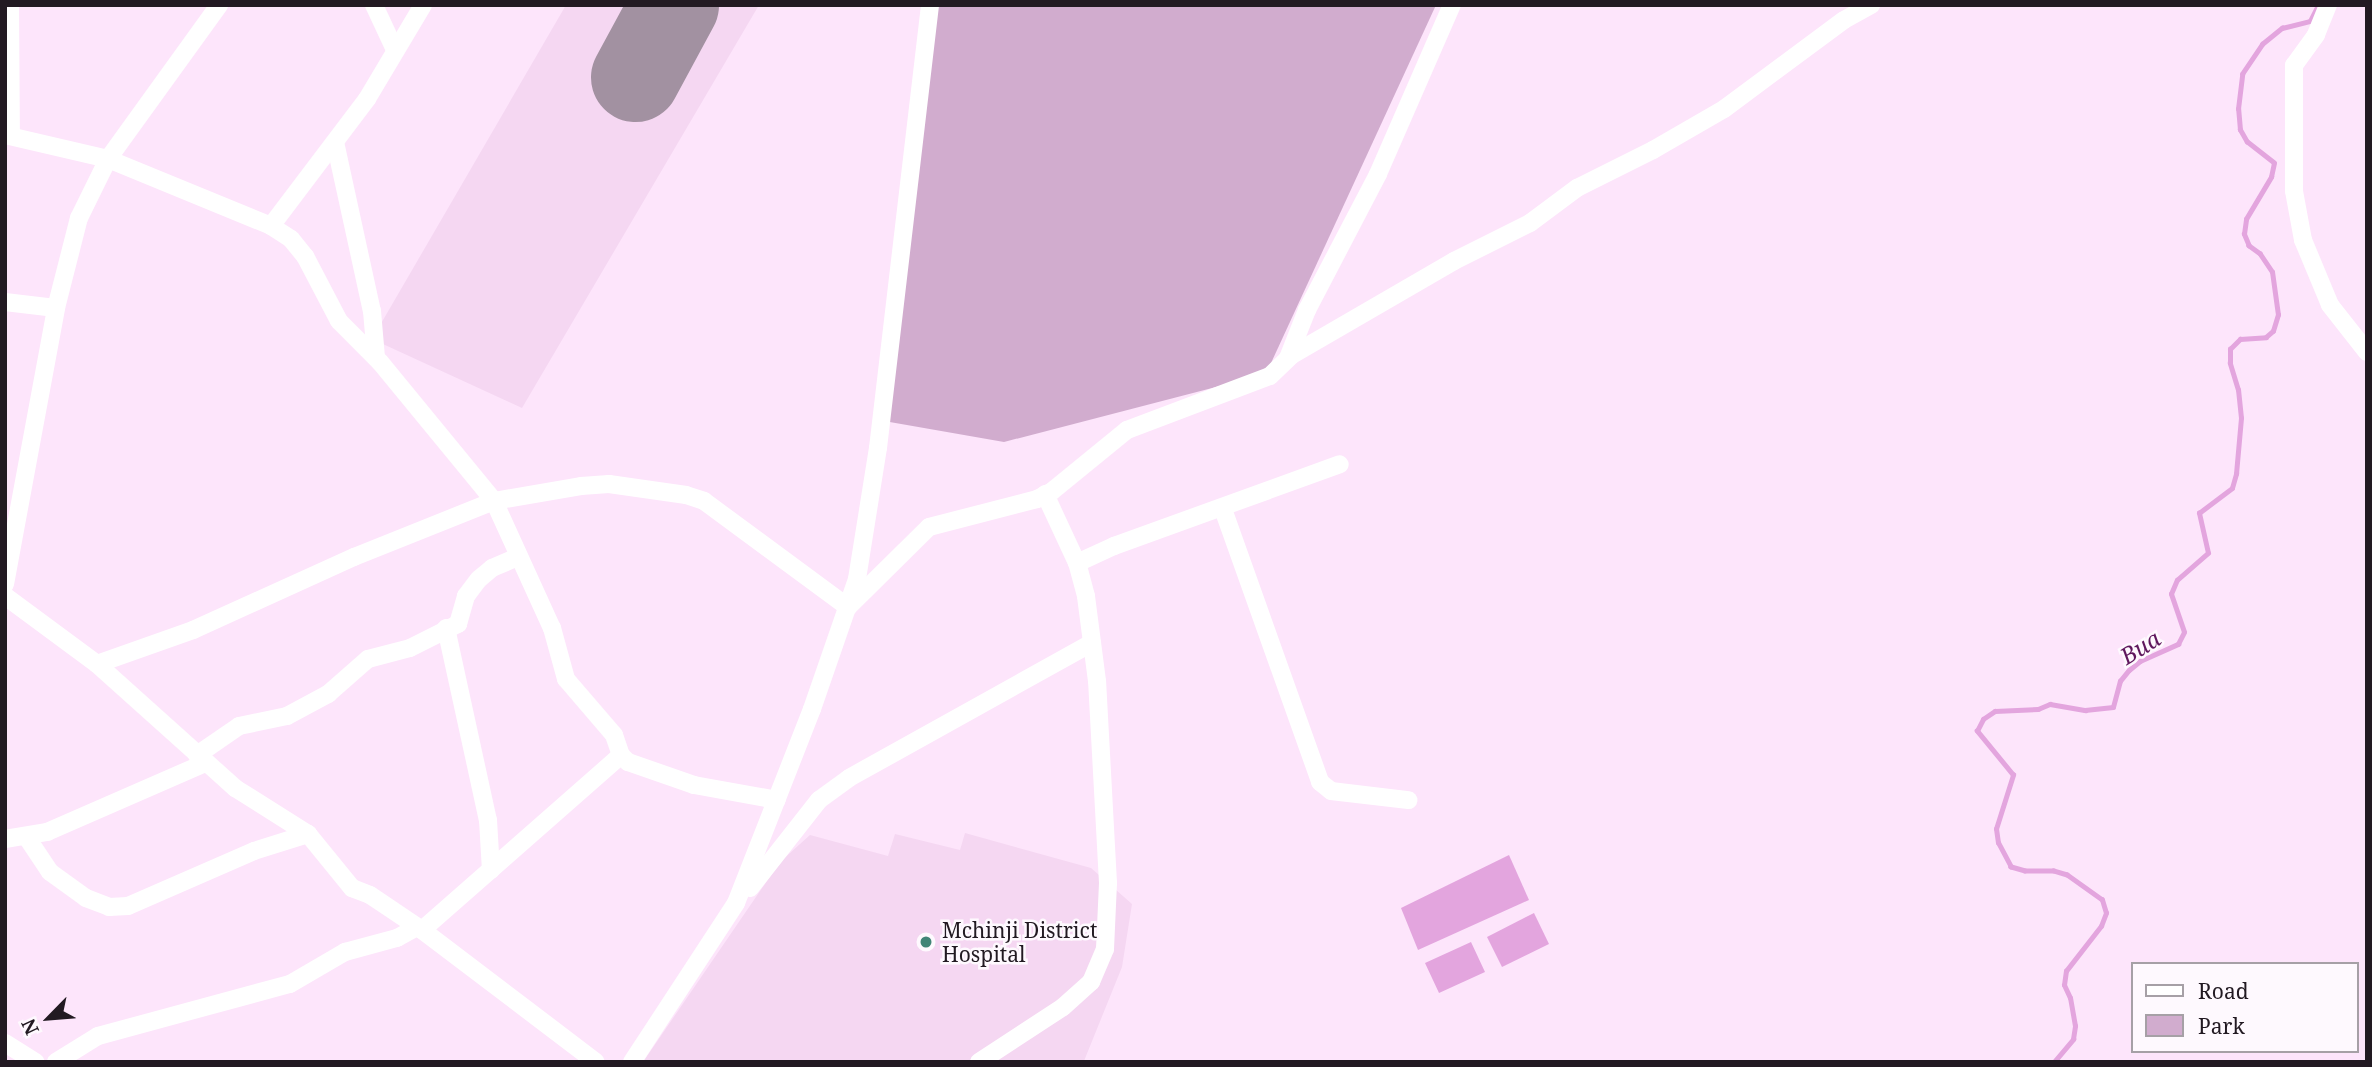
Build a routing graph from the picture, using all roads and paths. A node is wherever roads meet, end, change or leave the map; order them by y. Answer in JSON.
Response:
{"nodes":[{"id":1,"x":10,"y":5,"type":"edge"},
{"id":2,"x":219,"y":5,"type":"edge"},
{"id":3,"x":374,"y":5,"type":"edge"},
{"id":4,"x":423,"y":5,"type":"edge"},
{"id":5,"x":930,"y":5,"type":"edge"},
{"id":6,"x":1452,"y":5,"type":"edge"},
{"id":7,"x":1871,"y":5,"type":"edge"},
{"id":8,"x":2328,"y":5,"type":"edge"},
{"id":9,"x":396,"y":50,"type":"junction"},
{"id":10,"x":8,"y":135,"type":"edge"},
{"id":11,"x":335,"y":142,"type":"junction"},
{"id":12,"x":108,"y":159,"type":"junction"},
{"id":13,"x":271,"y":226,"type":"junction"},
{"id":14,"x":5,"y":302,"type":"edge"},
{"id":15,"x":56,"y":308,"type":"junction"},
{"id":16,"x":2367,"y":352,"type":"edge"},
{"id":17,"x":376,"y":358,"type":"junction"},
{"id":18,"x":1288,"y":358,"type":"junction"},
{"id":19,"x":1340,"y":464,"type":"dead end"},
{"id":20,"x":1045,"y":494,"type":"junction"},
{"id":21,"x":494,"y":501,"type":"junction"},
{"id":22,"x":1223,"y":509,"type":"junction"},
{"id":23,"x":517,"y":557,"type":"junction"},
{"id":24,"x":1077,"y":563,"type":"junction"},
{"id":25,"x":5,"y":584,"type":"edge"},
{"id":26,"x":5,"y":596,"type":"edge"},
{"id":27,"x":848,"y":607,"type":"junction"},
{"id":28,"x":446,"y":628,"type":"junction"},
{"id":29,"x":1092,"y":643,"type":"junction"},
{"id":30,"x":97,"y":664,"type":"junction"},
{"id":31,"x":621,"y":755,"type":"junction"},
{"id":32,"x":201,"y":759,"type":"junction"},
{"id":33,"x":777,"y":800,"type":"junction"},
{"id":34,"x":1408,"y":800,"type":"dead end"},
{"id":35,"x":308,"y":834,"type":"junction"},
{"id":36,"x":26,"y":836,"type":"junction"},
{"id":37,"x":5,"y":839,"type":"edge"},
{"id":38,"x":491,"y":870,"type":"junction"},
{"id":39,"x":737,"y":903,"type":"junction"},
{"id":40,"x":419,"y":928,"type":"junction"},
{"id":41,"x":5,"y":1043,"type":"edge"},
{"id":42,"x":35,"y":1062,"type":"edge"},
{"id":43,"x":56,"y":1062,"type":"edge"},
{"id":44,"x":596,"y":1062,"type":"edge"},
{"id":45,"x":632,"y":1062,"type":"edge"},
{"id":46,"x":979,"y":1062,"type":"edge"}],
"edges":[{"from":1,"to":10,"type":"street"},
{"from":2,"to":12,"type":"street"},
{"from":3,"to":9,"type":"street"},
{"from":4,"to":9,"type":"street"},
{"from":5,"to":27,"type":"street"},
{"from":6,"to":18,"type":"street"},
{"from":7,"to":18,"type":"street"},
{"from":8,"to":16,"type":"street"},
{"from":9,"to":11,"type":"street"},
{"from":10,"to":12,"type":"street"},
{"from":11,"to":13,"type":"street"},
{"from":11,"to":17,"type":"street"},
{"from":12,"to":13,"type":"street"},
{"from":12,"to":15,"type":"street"},
{"from":13,"to":17,"type":"street"},
{"from":14,"to":15,"type":"street"},
{"from":15,"to":25,"type":"street"},
{"from":17,"to":21,"type":"street"},
{"from":18,"to":20,"type":"street"},
{"from":19,"to":22,"type":"street"},
{"from":20,"to":24,"type":"street"},
{"from":20,"to":27,"type":"street"},
{"from":21,"to":23,"type":"street"},
{"from":21,"to":27,"type":"street"},
{"from":21,"to":30,"type":"street"},
{"from":22,"to":24,"type":"street"},
{"from":22,"to":34,"type":"street"},
{"from":23,"to":28,"type":"street"},
{"from":23,"to":31,"type":"street"},
{"from":24,"to":29,"type":"street"},
{"from":26,"to":30,"type":"street"},
{"from":27,"to":33,"type":"street"},
{"from":28,"to":32,"type":"street"},
{"from":28,"to":38,"type":"street"},
{"from":29,"to":39,"type":"street"},
{"from":29,"to":46,"type":"street"},
{"from":30,"to":32,"type":"street"},
{"from":31,"to":33,"type":"street"},
{"from":31,"to":38,"type":"street"},
{"from":32,"to":35,"type":"street"},
{"from":32,"to":36,"type":"street"},
{"from":33,"to":39,"type":"street"},
{"from":35,"to":36,"type":"street"},
{"from":35,"to":40,"type":"street"},
{"from":36,"to":37,"type":"street"},
{"from":38,"to":40,"type":"street"},
{"from":39,"to":45,"type":"street"},
{"from":40,"to":43,"type":"street"},
{"from":40,"to":44,"type":"street"},
{"from":41,"to":42,"type":"street"}]}
